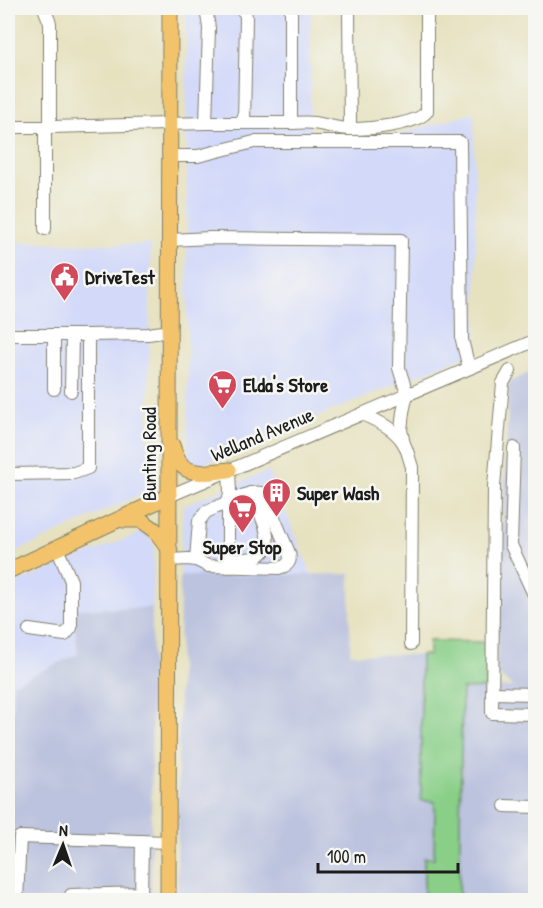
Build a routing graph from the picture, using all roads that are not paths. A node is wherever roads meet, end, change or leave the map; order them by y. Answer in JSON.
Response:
{"nodes":[{"id":1,"x":44,"y":8,"type":"edge"},
{"id":2,"x":170,"y":8,"type":"edge"},
{"id":3,"x":206,"y":8,"type":"edge"},
{"id":4,"x":240,"y":8,"type":"edge"},
{"id":5,"x":291,"y":8,"type":"edge"},
{"id":6,"x":349,"y":8,"type":"edge"},
{"id":7,"x":427,"y":8,"type":"edge"},
{"id":8,"x":206,"y":123,"type":"junction"},
{"id":9,"x":244,"y":123,"type":"junction"},
{"id":10,"x":291,"y":123,"type":"junction"},
{"id":11,"x":170,"y":124,"type":"junction"},
{"id":12,"x":8,"y":127,"type":"edge"},
{"id":13,"x":48,"y":127,"type":"junction"},
{"id":14,"x":350,"y":129,"type":"junction"},
{"id":15,"x":170,"y":156,"type":"junction"},
{"id":16,"x":45,"y":228,"type":"dead end"},
{"id":17,"x":170,"y":240,"type":"junction"},
{"id":18,"x":170,"y":331,"type":"junction"},
{"id":19,"x":8,"y":334,"type":"edge"},
{"id":20,"x":54,"y":335,"type":"junction"},
{"id":21,"x":72,"y":335,"type":"junction"},
{"id":22,"x":88,"y":335,"type":"junction"},
{"id":23,"x":536,"y":340,"type":"edge"},
{"id":24,"x":469,"y":368,"type":"junction"},
{"id":25,"x":510,"y":371,"type":"dead end"},
{"id":26,"x":54,"y":389,"type":"dead end"},
{"id":27,"x":71,"y":391,"type":"dead end"},
{"id":28,"x":408,"y":394,"type":"junction"},
{"id":29,"x":362,"y":414,"type":"junction"},
{"id":30,"x":170,"y":440,"type":"junction"},
{"id":31,"x":404,"y":444,"type":"junction"},
{"id":32,"x":514,"y":448,"type":"dead end"},
{"id":33,"x":230,"y":470,"type":"junction"},
{"id":34,"x":8,"y":474,"type":"edge"},
{"id":35,"x":250,"y":493,"type":"junction"},
{"id":36,"x":169,"y":496,"type":"junction"},
{"id":37,"x":228,"y":502,"type":"junction"},
{"id":38,"x":117,"y":520,"type":"junction"},
{"id":39,"x":57,"y":548,"type":"junction"},
{"id":40,"x":169,"y":555,"type":"junction"},
{"id":41,"x":196,"y":561,"type":"junction"},
{"id":42,"x":228,"y":563,"type":"junction"},
{"id":43,"x":8,"y":571,"type":"edge"},
{"id":44,"x":536,"y":599,"type":"edge"},
{"id":45,"x":29,"y":630,"type":"dead end"},
{"id":46,"x":411,"y":644,"type":"dead end"},
{"id":47,"x":492,"y":693,"type":"junction"},
{"id":48,"x":536,"y":694,"type":"edge"},
{"id":49,"x":536,"y":714,"type":"edge"},
{"id":50,"x":505,"y":806,"type":"dead end"},
{"id":51,"x":536,"y":807,"type":"edge"},
{"id":52,"x":142,"y":841,"type":"junction"},
{"id":53,"x":168,"y":842,"type":"junction"},
{"id":54,"x":142,"y":897,"type":"edge"},
{"id":55,"x":17,"y":900,"type":"edge"},
{"id":56,"x":71,"y":900,"type":"edge"},
{"id":57,"x":168,"y":900,"type":"edge"}],
"edges":[{"from":1,"to":13,"type":"street"},
{"from":2,"to":11,"type":"main road","name":"Bunting Road"},
{"from":3,"to":8,"type":"street"},
{"from":4,"to":9,"type":"street"},
{"from":5,"to":10,"type":"street"},
{"from":6,"to":14,"type":"street"},
{"from":7,"to":14,"type":"street"},
{"from":8,"to":9,"type":"street"},
{"from":8,"to":11,"type":"street"},
{"from":9,"to":10,"type":"street"},
{"from":10,"to":14,"type":"street"},
{"from":11,"to":13,"type":"street"},
{"from":11,"to":15,"type":"main road","name":"Bunting Road"},
{"from":12,"to":13,"type":"street"},
{"from":13,"to":16,"type":"street"},
{"from":15,"to":17,"type":"main road","name":"Bunting Road"},
{"from":15,"to":24,"type":"street"},
{"from":17,"to":18,"type":"main road","name":"Bunting Road"},
{"from":17,"to":28,"type":"street"},
{"from":18,"to":22,"type":"street"},
{"from":18,"to":30,"type":"main road","name":"Bunting Road"},
{"from":19,"to":20,"type":"street"},
{"from":20,"to":21,"type":"street"},
{"from":20,"to":26,"type":"street"},
{"from":21,"to":22,"type":"street"},
{"from":21,"to":27,"type":"street"},
{"from":22,"to":34,"type":"street"},
{"from":23,"to":24,"type":"street","name":"Welland Avenue"},
{"from":24,"to":28,"type":"street","name":"Welland Avenue"},
{"from":25,"to":47,"type":"street"},
{"from":28,"to":29,"type":"street","name":"Welland Avenue"},
{"from":28,"to":31,"type":"street"},
{"from":29,"to":31,"type":"street"},
{"from":29,"to":33,"type":"street","name":"Welland Avenue"},
{"from":30,"to":33,"type":"main road"},
{"from":30,"to":36,"type":"main road","name":"Bunting Road"},
{"from":31,"to":46,"type":"street"},
{"from":32,"to":44,"type":"street"},
{"from":33,"to":36,"type":"street","name":"Welland Avenue"},
{"from":33,"to":37,"type":"street"},
{"from":35,"to":37,"type":"street"},
{"from":35,"to":42,"type":"street"},
{"from":35,"to":42,"type":"street"},
{"from":36,"to":38,"type":"main road","name":"Welland Avenue"},
{"from":36,"to":40,"type":"main road","name":"Bunting Road"},
{"from":37,"to":41,"type":"street"},
{"from":37,"to":42,"type":"street"},
{"from":38,"to":39,"type":"main road","name":"Welland Avenue"},
{"from":38,"to":40,"type":"main road"},
{"from":39,"to":43,"type":"main road","name":"Welland Avenue"},
{"from":39,"to":45,"type":"street"},
{"from":40,"to":41,"type":"street"},
{"from":40,"to":53,"type":"main road","name":"Bunting Road"},
{"from":41,"to":42,"type":"street"},
{"from":47,"to":48,"type":"street"},
{"from":47,"to":49,"type":"street"},
{"from":50,"to":51,"type":"street"},
{"from":52,"to":53,"type":"street"},
{"from":52,"to":54,"type":"street"},
{"from":52,"to":55,"type":"street"},
{"from":53,"to":57,"type":"main road","name":"Bunting Road"},
{"from":54,"to":56,"type":"street"}]}
